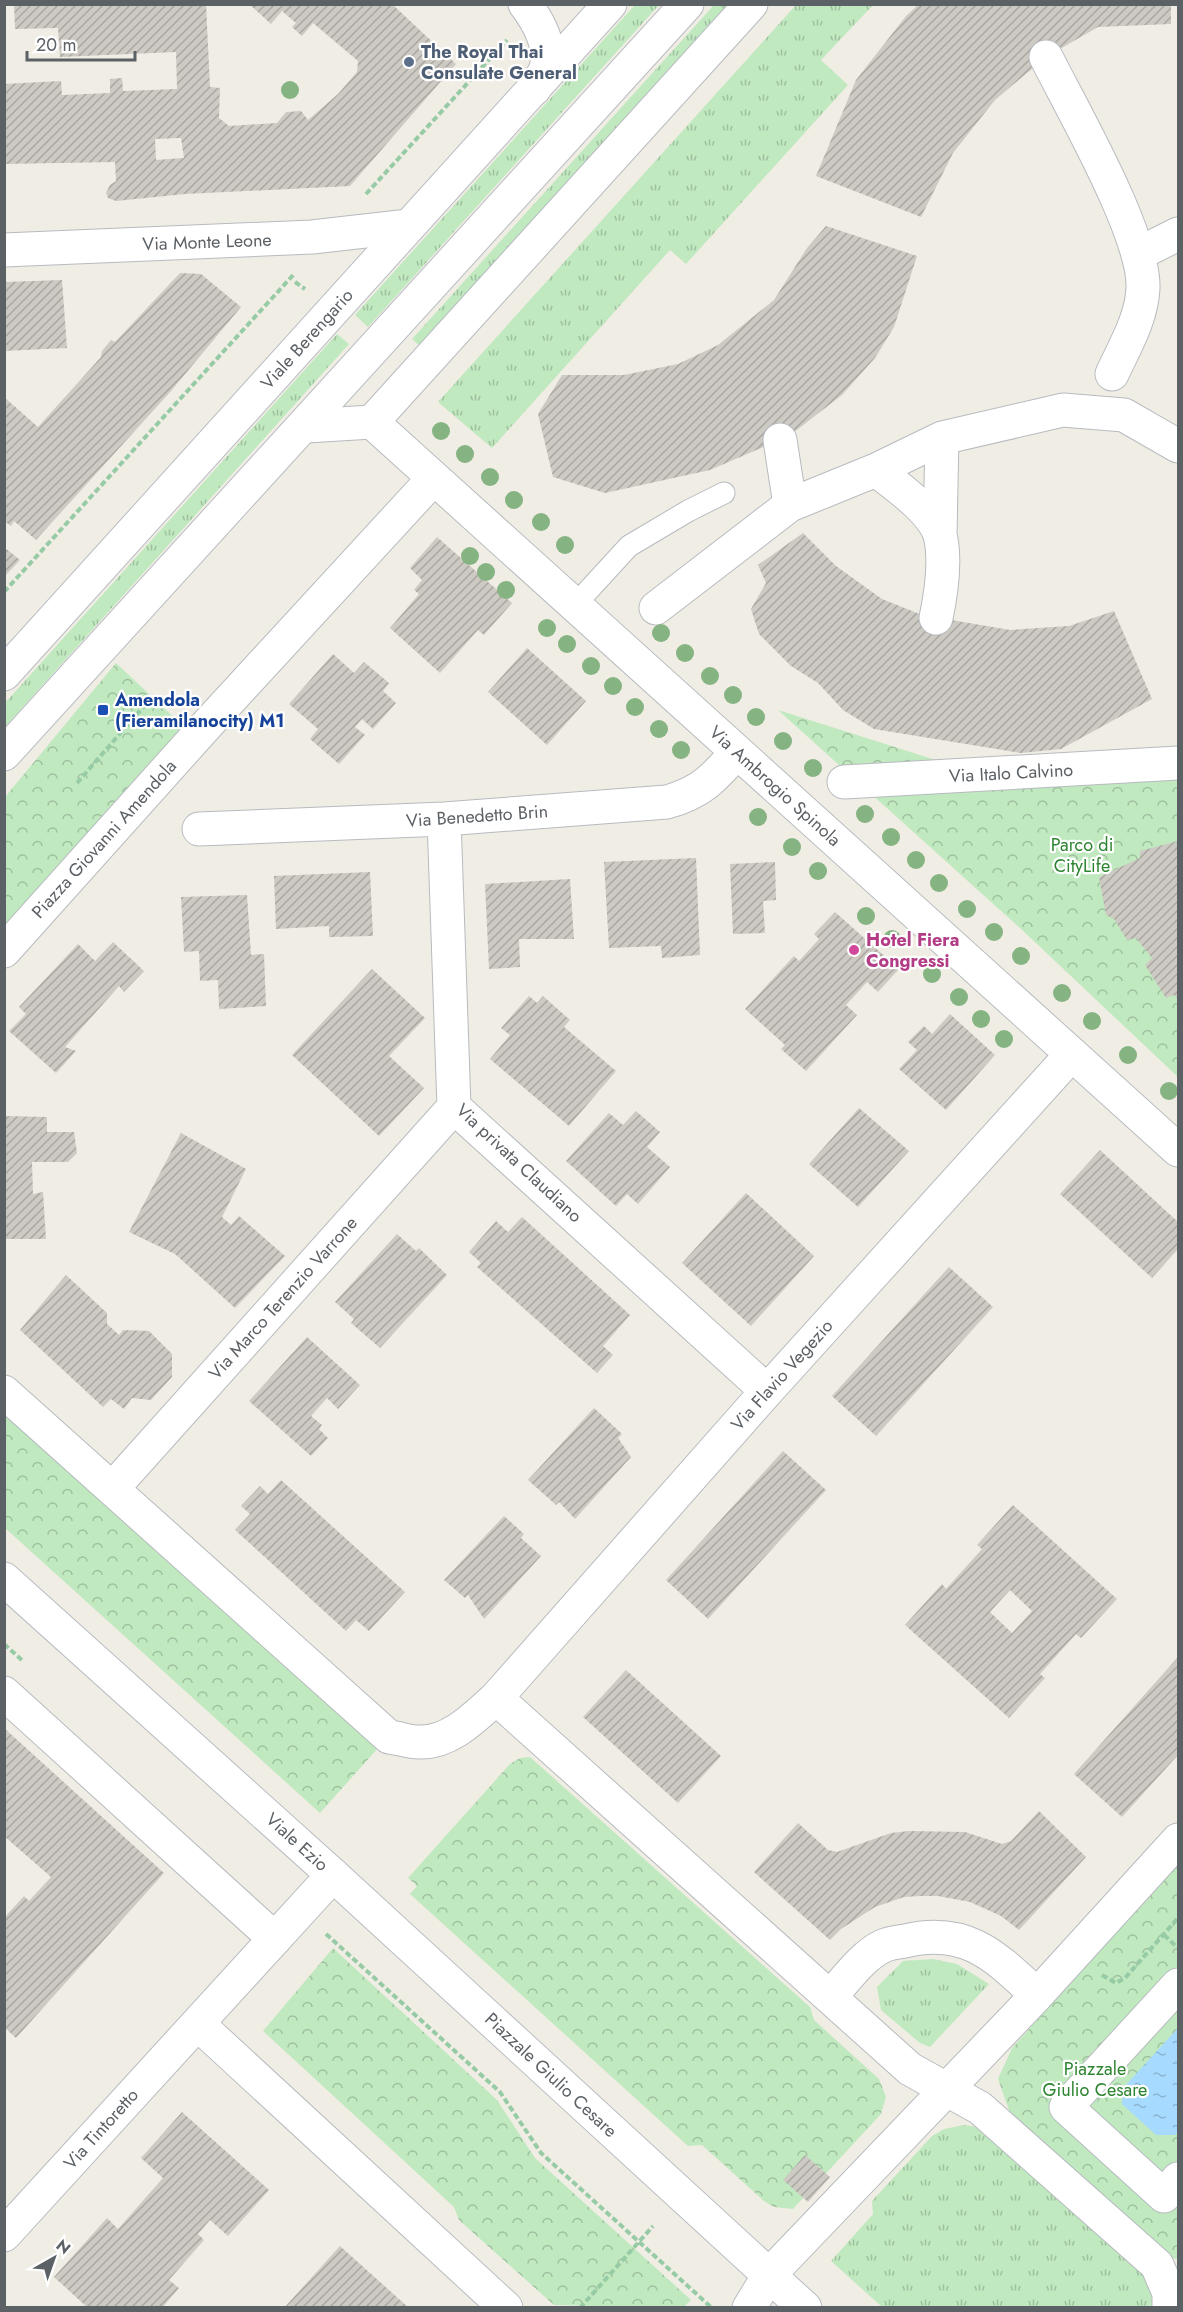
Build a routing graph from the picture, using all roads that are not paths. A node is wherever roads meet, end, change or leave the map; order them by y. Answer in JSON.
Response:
{"nodes":[{"id":1,"x":610,"y":4,"type":"edge"},
{"id":2,"x":687,"y":4,"type":"edge"},
{"id":3,"x":751,"y":4,"type":"edge"},
{"id":4,"x":519,"y":19,"type":"edge"},
{"id":5,"x":1046,"y":57,"type":"dead end"},
{"id":6,"x":534,"y":89,"type":"junction"},
{"id":7,"x":409,"y":226,"type":"junction"},
{"id":8,"x":1179,"y":234,"type":"edge"},
{"id":9,"x":4,"y":250,"type":"edge"},
{"id":10,"x":1138,"y":254,"type":"junction"},
{"id":11,"x":1112,"y":374,"type":"junction"},
{"id":12,"x":1063,"y":410,"type":"junction"},
{"id":13,"x":1124,"y":415,"type":"junction"},
{"id":14,"x":372,"y":422,"type":"junction"},
{"id":15,"x":306,"y":426,"type":"junction"},
{"id":16,"x":942,"y":438,"type":"junction"},
{"id":17,"x":780,"y":440,"type":"dead end"},
{"id":18,"x":1179,"y":446,"type":"edge"},
{"id":19,"x":876,"y":470,"type":"junction"},
{"id":20,"x":433,"y":479,"type":"junction"},
{"id":21,"x":724,"y":493,"type":"dead end"},
{"id":22,"x":790,"y":505,"type":"junction"},
{"id":23,"x":940,"y":534,"type":"junction"},
{"id":24,"x":574,"y":606,"type":"junction"},
{"id":25,"x":656,"y":608,"type":"dead end"},
{"id":26,"x":936,"y":618,"type":"dead end"},
{"id":27,"x":4,"y":674,"type":"edge"},
{"id":28,"x":737,"y":752,"type":"junction"},
{"id":29,"x":4,"y":754,"type":"edge"},
{"id":30,"x":1179,"y":763,"type":"edge"},
{"id":31,"x":843,"y":782,"type":"dead end"},
{"id":32,"x":444,"y":819,"type":"junction"},
{"id":33,"x":199,"y":829,"type":"dead end"},
{"id":34,"x":4,"y":951,"type":"edge"},
{"id":35,"x":1072,"y":1054,"type":"junction"},
{"id":36,"x":454,"y":1107,"type":"junction"},
{"id":37,"x":1179,"y":1150,"type":"edge"},
{"id":38,"x":767,"y":1391,"type":"junction"},
{"id":39,"x":7,"y":1394,"type":"edge"},
{"id":40,"x":112,"y":1489,"type":"junction"},
{"id":41,"x":4,"y":1579,"type":"edge"},
{"id":42,"x":4,"y":1693,"type":"edge"},
{"id":43,"x":496,"y":1698,"type":"junction"},
{"id":44,"x":1179,"y":1840,"type":"edge"},
{"id":45,"x":333,"y":1875,"type":"junction"},
{"id":46,"x":275,"y":1939,"type":"junction"},
{"id":47,"x":1179,"y":1985,"type":"edge"},
{"id":48,"x":1036,"y":1995,"type":"junction"},
{"id":49,"x":830,"y":1997,"type":"junction"},
{"id":50,"x":198,"y":2024,"type":"junction"},
{"id":51,"x":946,"y":2089,"type":"junction"},
{"id":52,"x":1179,"y":2180,"type":"edge"},
{"id":53,"x":4,"y":2235,"type":"edge"},
{"id":54,"x":1168,"y":2269,"type":"edge"},
{"id":55,"x":769,"y":2276,"type":"junction"},
{"id":56,"x":506,"y":2307,"type":"edge"},
{"id":57,"x":749,"y":2307,"type":"edge"},
{"id":58,"x":805,"y":2307,"type":"edge"},
{"id":59,"x":1169,"y":2307,"type":"edge"}],
"edges":[{"from":1,"to":6,"type":"street","name":"Viale Berengario"},
{"from":2,"to":15,"type":"street"},
{"from":3,"to":14,"type":"street"},
{"from":4,"to":6,"type":"street"},
{"from":5,"to":10,"type":"street"},
{"from":6,"to":7,"type":"street","name":"Viale Berengario"},
{"from":7,"to":9,"type":"street","name":"Via Monte Leone"},
{"from":7,"to":27,"type":"street","name":"Viale Berengario"},
{"from":8,"to":10,"type":"street"},
{"from":10,"to":11,"type":"street"},
{"from":11,"to":12,"type":"street"},
{"from":11,"to":13,"type":"street"},
{"from":12,"to":13,"type":"street"},
{"from":12,"to":16,"type":"street"},
{"from":13,"to":18,"type":"street"},
{"from":14,"to":15,"type":"street"},
{"from":14,"to":20,"type":"street","name":"Via Ambrogio Spinola"},
{"from":15,"to":29,"type":"street"},
{"from":16,"to":19,"type":"street"},
{"from":16,"to":23,"type":"street"},
{"from":17,"to":22,"type":"street"},
{"from":19,"to":22,"type":"street"},
{"from":19,"to":23,"type":"street"},
{"from":20,"to":24,"type":"street","name":"Via Ambrogio Spinola"},
{"from":20,"to":34,"type":"street","name":"Piazza Giovanni Amendola"},
{"from":21,"to":24,"type":"lane"},
{"from":22,"to":25,"type":"street"},
{"from":23,"to":26,"type":"street"},
{"from":24,"to":28,"type":"street","name":"Via Ambrogio Spinola"},
{"from":28,"to":32,"type":"street","name":"Via Benedetto Brin"},
{"from":28,"to":35,"type":"street","name":"Via Ambrogio Spinola"},
{"from":30,"to":31,"type":"street","name":"Via Italo Calvino"},
{"from":32,"to":33,"type":"street","name":"Via Benedetto Brin"},
{"from":32,"to":36,"type":"street","name":"Via privata Claudiano"},
{"from":35,"to":37,"type":"street","name":"Via Ambrogio Spinola"},
{"from":35,"to":38,"type":"street","name":"Via Flavio Vegezio"},
{"from":36,"to":38,"type":"street","name":"Via privata Claudiano"},
{"from":36,"to":40,"type":"street","name":"Via Marco Terenzio Varrone"},
{"from":38,"to":43,"type":"street","name":"Via Flavio Vegezio"},
{"from":39,"to":40,"type":"street"},
{"from":40,"to":43,"type":"street"},
{"from":41,"to":45,"type":"street","name":"Viale Ezio"},
{"from":42,"to":46,"type":"street"},
{"from":43,"to":49,"type":"street"},
{"from":44,"to":48,"type":"street"},
{"from":45,"to":46,"type":"street","name":"Viale Ezio"},
{"from":45,"to":55,"type":"street","name":"Piazzale Giulio Cesare"},
{"from":46,"to":50,"type":"street"},
{"from":47,"to":52,"type":"street"},
{"from":48,"to":49,"type":"street"},
{"from":48,"to":51,"type":"street"},
{"from":49,"to":51,"type":"street"},
{"from":50,"to":53,"type":"street","name":"Via Tintoretto"},
{"from":50,"to":56,"type":"street"},
{"from":51,"to":54,"type":"street"},
{"from":51,"to":55,"type":"street"},
{"from":54,"to":59,"type":"street"},
{"from":55,"to":57,"type":"street"},
{"from":55,"to":58,"type":"street","name":"Piazzale Giulio Cesare"}]}
